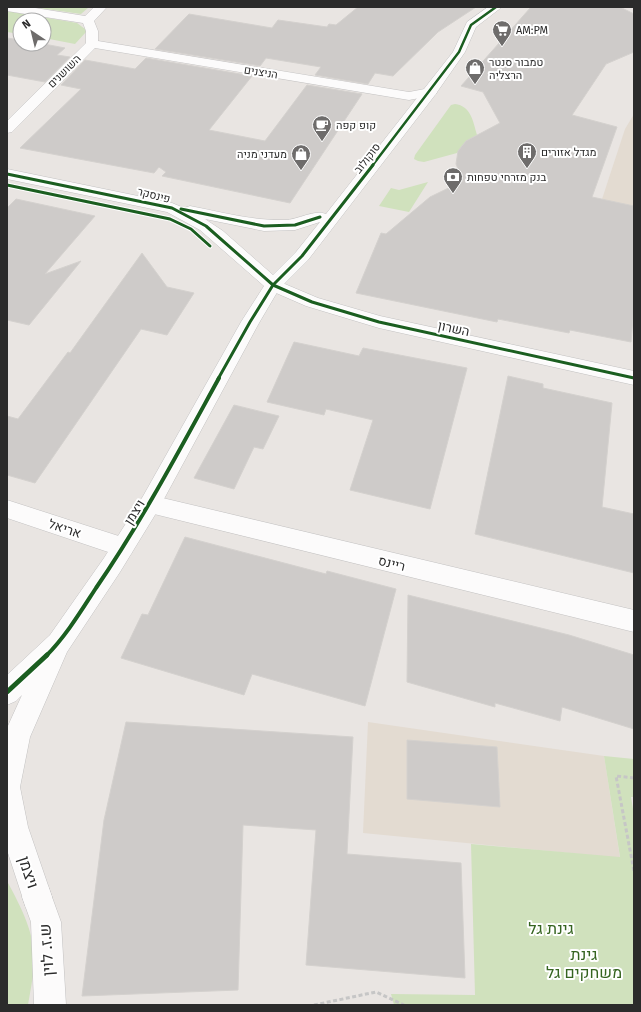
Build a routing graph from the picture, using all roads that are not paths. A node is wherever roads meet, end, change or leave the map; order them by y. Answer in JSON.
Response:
{"nodes":[{"id":1,"x":7,"y":7,"type":"edge"},
{"id":2,"x":487,"y":7,"type":"edge"},
{"id":3,"x":496,"y":7,"type":"edge"},
{"id":4,"x":94,"y":14,"type":"edge"},
{"id":5,"x":92,"y":44,"type":"junction"},
{"id":6,"x":430,"y":92,"type":"junction"},
{"id":7,"x":409,"y":96,"type":"junction"},
{"id":8,"x":7,"y":129,"type":"edge"},
{"id":9,"x":7,"y":174,"type":"edge"},
{"id":10,"x":172,"y":208,"type":"junction"},
{"id":11,"x":320,"y":217,"type":"junction"},
{"id":12,"x":270,"y":282,"type":"junction"},
{"id":13,"x":250,"y":322,"type":"joint"},
{"id":14,"x":634,"y":378,"type":"edge"},
{"id":15,"x":150,"y":504,"type":"junction"},
{"id":16,"x":7,"y":509,"type":"edge"},
{"id":17,"x":123,"y":547,"type":"junction"},
{"id":18,"x":634,"y":621,"type":"edge"},
{"id":19,"x":60,"y":643,"type":"junction"},
{"id":20,"x":7,"y":692,"type":"edge"},
{"id":21,"x":7,"y":785,"type":"edge"},
{"id":22,"x":7,"y":790,"type":"edge"},
{"id":23,"x":7,"y":847,"type":"edge"},
{"id":24,"x":37,"y":897,"type":"junction"},
{"id":25,"x":50,"y":1005,"type":"edge"}],
"edges":[{"from":1,"to":4,"type":"street"},
{"from":2,"to":7,"type":"street","name":"סוקולוב"},
{"from":3,"to":6,"type":"street","name":"סוקולוב"},
{"from":4,"to":5,"type":"street","name":"השושנים"},
{"from":5,"to":7,"type":"street","name":"הניצנים"},
{"from":5,"to":8,"type":"street","name":"השושנים"},
{"from":6,"to":7,"type":"street","name":"הניצנים"},
{"from":6,"to":12,"type":"street","name":"סוקולוב"},
{"from":7,"to":11,"type":"street","name":"סוקולוב"},
{"from":9,"to":10,"type":"street","name":"פינסקר"},
{"from":10,"to":11,"type":"street"},
{"from":10,"to":12,"type":"street","name":"פינסקר"},
{"from":11,"to":12,"type":"street","name":"סוקולוב"},
{"from":12,"to":13,"type":"street","name":"סוקולוב"},
{"from":12,"to":14,"type":"street","name":"השרון"},
{"from":13,"to":15,"type":"street","name":"ויצמן"},
{"from":15,"to":17,"type":"street","name":"ויצמן"},
{"from":15,"to":18,"type":"street","name":"ריינס"},
{"from":16,"to":17,"type":"street","name":"אריאל"},
{"from":17,"to":19,"type":"street","name":"ויצמן"},
{"from":19,"to":20,"type":"street","name":"ויצמן"},
{"from":19,"to":21,"type":"street","name":"ויצמן"},
{"from":22,"to":24,"type":"street","name":"ויצמן"},
{"from":23,"to":24,"type":"street","name":"ויצמן"},
{"from":24,"to":25,"type":"street","name":"ש.ז. לוין"}]}
